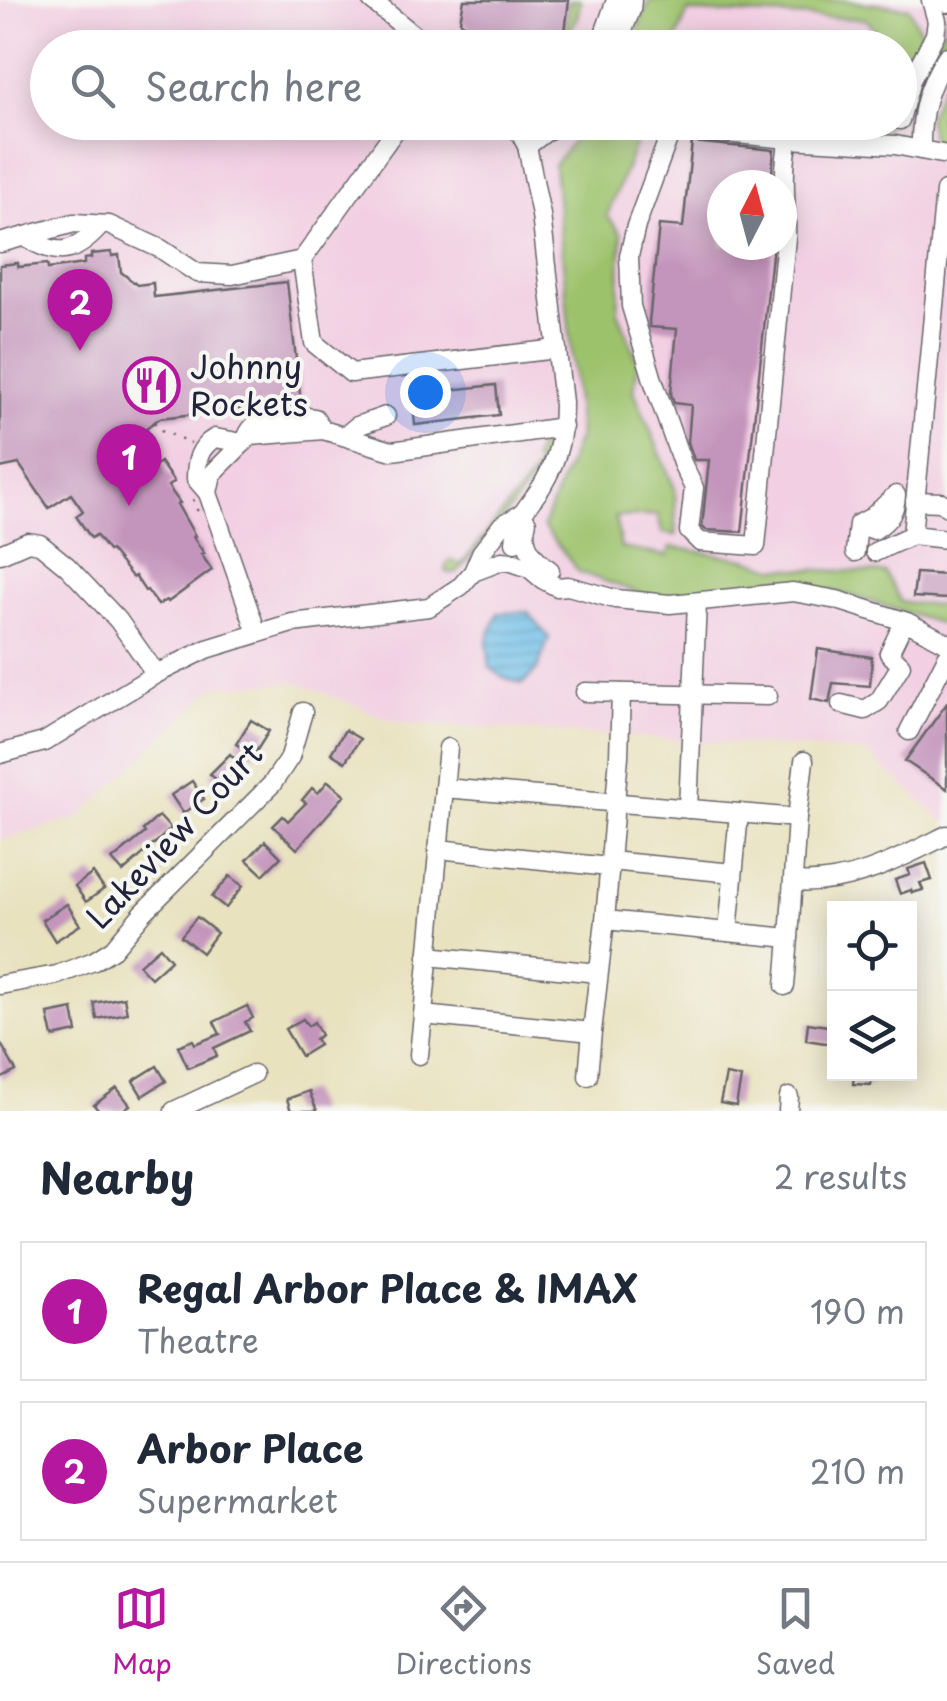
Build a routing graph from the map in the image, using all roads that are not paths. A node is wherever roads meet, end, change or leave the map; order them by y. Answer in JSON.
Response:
{"nodes":[{"id":1,"x":371,"y":0,"type":"edge"},
{"id":2,"x":931,"y":0,"type":"edge"},
{"id":3,"x":630,"y":2,"type":"edge"},
{"id":4,"x":408,"y":30,"type":"edge"},
{"id":5,"x":611,"y":30,"type":"edge"},
{"id":6,"x":621,"y":30,"type":"edge"},
{"id":7,"x":947,"y":56,"type":"edge"},
{"id":8,"x":917,"y":68,"type":"edge"},
{"id":9,"x":388,"y":140,"type":"edge"},
{"id":10,"x":524,"y":140,"type":"edge"},
{"id":11,"x":668,"y":140,"type":"edge"},
{"id":12,"x":789,"y":140,"type":"edge"},
{"id":13,"x":858,"y":140,"type":"edge"},
{"id":14,"x":896,"y":140,"type":"edge"},
{"id":15,"x":895,"y":145,"type":"junction"},
{"id":16,"x":921,"y":150,"type":"junction"},
{"id":17,"x":947,"y":155,"type":"edge"},
{"id":18,"x":946,"y":191,"type":"edge"},
{"id":19,"x":0,"y":243,"type":"edge"},
{"id":20,"x":302,"y":260,"type":"junction"},
{"id":21,"x":940,"y":313,"type":"edge"},
{"id":22,"x":938,"y":344,"type":"edge"},
{"id":23,"x":557,"y":349,"type":"junction"},
{"id":24,"x":386,"y":416,"type":"dead end"},
{"id":25,"x":564,"y":426,"type":"junction"},
{"id":26,"x":344,"y":436,"type":"junction"},
{"id":27,"x":245,"y":441,"type":"junction"},
{"id":28,"x":208,"y":493,"type":"junction"},
{"id":29,"x":896,"y":494,"type":"dead end"},
{"id":30,"x":916,"y":499,"type":"junction"},
{"id":31,"x":529,"y":503,"type":"junction"},
{"id":32,"x":944,"y":504,"type":"edge"},
{"id":33,"x":858,"y":524,"type":"dead end"},
{"id":34,"x":912,"y":535,"type":"junction"},
{"id":35,"x":947,"y":540,"type":"edge"},
{"id":36,"x":504,"y":548,"type":"junction"},
{"id":37,"x":856,"y":552,"type":"dead end"},
{"id":38,"x":875,"y":552,"type":"dead end"},
{"id":39,"x":0,"y":554,"type":"edge"},
{"id":40,"x":467,"y":579,"type":"junction"},
{"id":41,"x":556,"y":580,"type":"junction"},
{"id":42,"x":696,"y":602,"type":"junction"},
{"id":43,"x":904,"y":622,"type":"junction"},
{"id":44,"x":258,"y":634,"type":"junction"},
{"id":45,"x":947,"y":644,"type":"edge"},
{"id":46,"x":947,"y":658,"type":"edge"},
{"id":47,"x":156,"y":674,"type":"junction"},
{"id":48,"x":941,"y":684,"type":"edge"},
{"id":49,"x":585,"y":692,"type":"dead end"},
{"id":50,"x":621,"y":693,"type":"junction"},
{"id":51,"x":694,"y":694,"type":"junction"},
{"id":52,"x":768,"y":696,"type":"dead end"},
{"id":53,"x":841,"y":704,"type":"dead end"},
{"id":54,"x":303,"y":712,"type":"dead end"},
{"id":55,"x":909,"y":731,"type":"dead end"},
{"id":56,"x":448,"y":748,"type":"dead end"},
{"id":57,"x":0,"y":754,"type":"edge"},
{"id":58,"x":804,"y":761,"type":"dead end"},
{"id":59,"x":444,"y":788,"type":"junction"},
{"id":60,"x":615,"y":803,"type":"junction"},
{"id":61,"x":688,"y":809,"type":"junction"},
{"id":62,"x":738,"y":813,"type":"junction"},
{"id":63,"x":798,"y":818,"type":"junction"},
{"id":64,"x":947,"y":835,"type":"edge"},
{"id":65,"x":438,"y":849,"type":"junction"},
{"id":66,"x":610,"y":864,"type":"junction"},
{"id":67,"x":733,"y":874,"type":"junction"},
{"id":68,"x":794,"y":882,"type":"junction"},
{"id":69,"x":605,"y":920,"type":"junction"},
{"id":70,"x":728,"y":932,"type":"junction"},
{"id":71,"x":789,"y":938,"type":"junction"},
{"id":72,"x":428,"y":956,"type":"junction"},
{"id":73,"x":598,"y":973,"type":"junction"},
{"id":74,"x":0,"y":986,"type":"edge"},
{"id":75,"x":786,"y":986,"type":"dead end"},
{"id":76,"x":423,"y":1015,"type":"junction"},
{"id":77,"x":592,"y":1032,"type":"junction"},
{"id":78,"x":419,"y":1055,"type":"dead end"},
{"id":79,"x":253,"y":1074,"type":"dead end"},
{"id":80,"x":588,"y":1076,"type":"dead end"},
{"id":81,"x":174,"y":1111,"type":"edge"}],
"edges":[{"from":1,"to":4,"type":"street"},
{"from":2,"to":8,"type":"street"},
{"from":3,"to":5,"type":"street"},
{"from":3,"to":6,"type":"street"},
{"from":7,"to":16,"type":"street"},
{"from":9,"to":20,"type":"street"},
{"from":10,"to":23,"type":"street"},
{"from":11,"to":12,"type":"street"},
{"from":13,"to":15,"type":"street"},
{"from":14,"to":15,"type":"street"},
{"from":15,"to":16,"type":"street"},
{"from":16,"to":17,"type":"street"},
{"from":18,"to":21,"type":"street"},
{"from":19,"to":20,"type":"street"},
{"from":20,"to":23,"type":"street"},
{"from":21,"to":22,"type":"street"},
{"from":22,"to":30,"type":"street"},
{"from":23,"to":25,"type":"street"},
{"from":24,"to":26,"type":"street"},
{"from":25,"to":26,"type":"street"},
{"from":25,"to":31,"type":"street"},
{"from":26,"to":27,"type":"street"},
{"from":27,"to":28,"type":"street"},
{"from":27,"to":28,"type":"street"},
{"from":28,"to":44,"type":"street"},
{"from":29,"to":30,"type":"street"},
{"from":30,"to":32,"type":"street"},
{"from":30,"to":34,"type":"street"},
{"from":31,"to":36,"type":"street"},
{"from":31,"to":41,"type":"street"},
{"from":33,"to":37,"type":"street"},
{"from":34,"to":35,"type":"street"},
{"from":34,"to":38,"type":"street"},
{"from":36,"to":40,"type":"street"},
{"from":36,"to":41,"type":"street"},
{"from":39,"to":47,"type":"street"},
{"from":40,"to":41,"type":"street"},
{"from":40,"to":44,"type":"street"},
{"from":41,"to":42,"type":"street"},
{"from":42,"to":43,"type":"street"},
{"from":42,"to":51,"type":"street"},
{"from":43,"to":45,"type":"street"},
{"from":43,"to":53,"type":"street"},
{"from":44,"to":47,"type":"street"},
{"from":46,"to":48,"type":"street"},
{"from":47,"to":57,"type":"street"},
{"from":48,"to":55,"type":"street"},
{"from":49,"to":50,"type":"street"},
{"from":50,"to":51,"type":"street"},
{"from":50,"to":60,"type":"street"},
{"from":51,"to":52,"type":"street"},
{"from":51,"to":61,"type":"street"},
{"from":54,"to":74,"type":"street","name":"Lakeview Court"},
{"from":56,"to":59,"type":"street"},
{"from":58,"to":63,"type":"street"},
{"from":59,"to":60,"type":"street"},
{"from":59,"to":65,"type":"street"},
{"from":60,"to":61,"type":"street"},
{"from":60,"to":66,"type":"street"},
{"from":61,"to":62,"type":"street"},
{"from":62,"to":63,"type":"street"},
{"from":62,"to":67,"type":"street"},
{"from":63,"to":68,"type":"street"},
{"from":64,"to":68,"type":"street"},
{"from":65,"to":66,"type":"street"},
{"from":65,"to":72,"type":"street"},
{"from":66,"to":67,"type":"street"},
{"from":66,"to":69,"type":"street"},
{"from":67,"to":70,"type":"street"},
{"from":68,"to":71,"type":"street"},
{"from":69,"to":70,"type":"street"},
{"from":69,"to":73,"type":"street"},
{"from":70,"to":71,"type":"street"},
{"from":71,"to":75,"type":"street"},
{"from":72,"to":73,"type":"street"},
{"from":72,"to":76,"type":"street"},
{"from":73,"to":77,"type":"street"},
{"from":76,"to":77,"type":"street"},
{"from":76,"to":78,"type":"street"},
{"from":77,"to":80,"type":"street"},
{"from":79,"to":81,"type":"street"}]}
